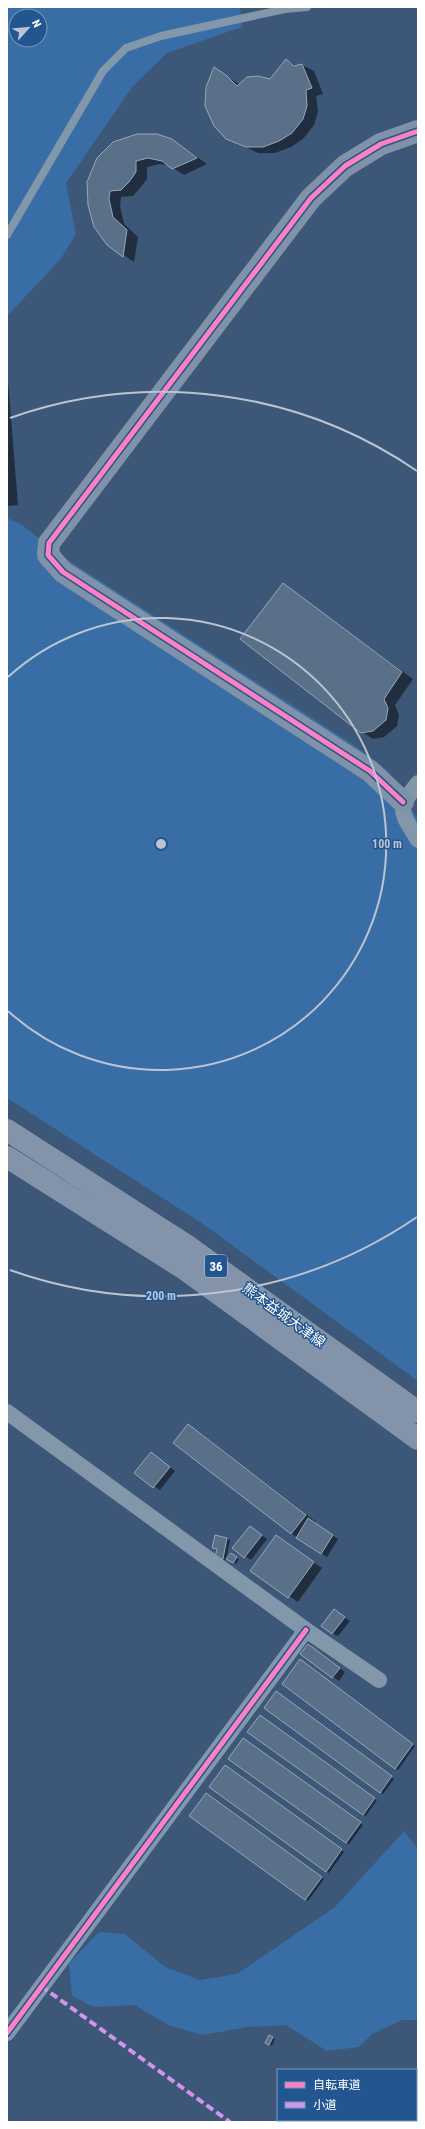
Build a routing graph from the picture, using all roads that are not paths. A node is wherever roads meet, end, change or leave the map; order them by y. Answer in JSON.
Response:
{"nodes":[{"id":1,"x":307,"y":7,"type":"edge"},
{"id":2,"x":418,"y":131,"type":"edge"},
{"id":3,"x":7,"y":235,"type":"edge"},
{"id":4,"x":418,"y":783,"type":"edge"},
{"id":5,"x":403,"y":802,"type":"junction"},
{"id":6,"x":418,"y":840,"type":"edge"},
{"id":7,"x":7,"y":1130,"type":"edge"},
{"id":8,"x":7,"y":1157,"type":"edge"},
{"id":9,"x":7,"y":1412,"type":"edge"},
{"id":10,"x":418,"y":1412,"type":"edge"},
{"id":11,"x":418,"y":1439,"type":"edge"},
{"id":12,"x":306,"y":1630,"type":"junction"},
{"id":13,"x":379,"y":1680,"type":"dead end"},
{"id":14,"x":7,"y":2033,"type":"edge"}],
"edges":[{"from":1,"to":3,"type":"lane"},
{"from":2,"to":5,"type":"street"},
{"from":4,"to":5,"type":"street"},
{"from":5,"to":6,"type":"street"},
{"from":7,"to":10,"type":"main road","name":"熊本益城大津線","number":"36"},
{"from":8,"to":11,"type":"main road","name":"熊本益城大津線","number":"36"},
{"from":9,"to":12,"type":"street"},
{"from":12,"to":13,"type":"street"},
{"from":12,"to":14,"type":"street"}]}
